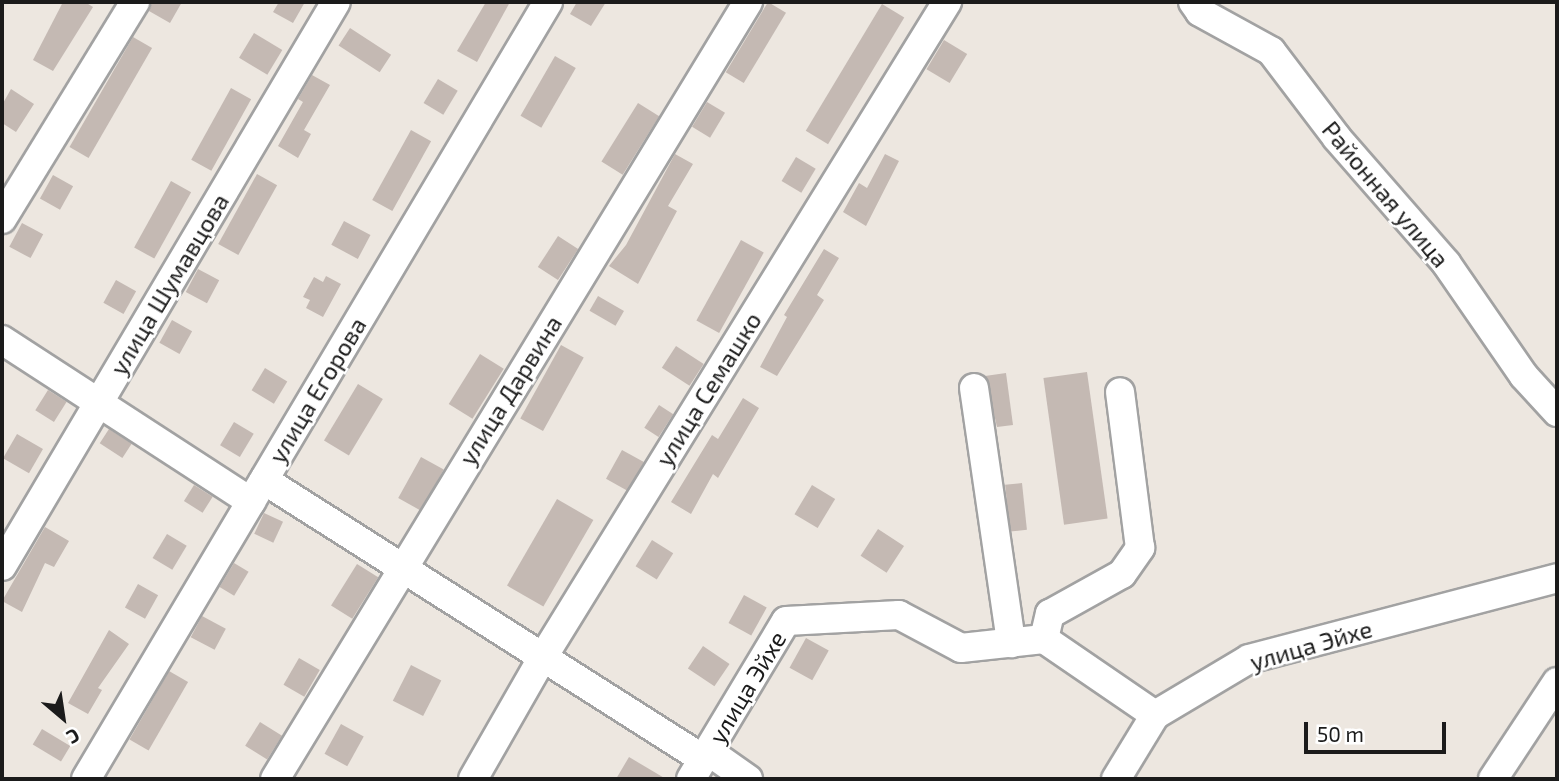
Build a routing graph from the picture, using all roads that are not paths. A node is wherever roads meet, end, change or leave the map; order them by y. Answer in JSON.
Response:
{"nodes":[{"id":1,"x":135,"y":2,"type":"edge"},
{"id":2,"x":336,"y":2,"type":"edge"},
{"id":3,"x":548,"y":2,"type":"edge"},
{"id":4,"x":748,"y":2,"type":"edge"},
{"id":5,"x":947,"y":2,"type":"edge"},
{"id":6,"x":1193,"y":2,"type":"edge"},
{"id":7,"x":2,"y":218,"type":"edge"},
{"id":8,"x":2,"y":341,"type":"edge"},
{"id":9,"x":974,"y":388,"type":"dead end"},
{"id":10,"x":1120,"y":392,"type":"dead end"},
{"id":11,"x":99,"y":404,"type":"junction"},
{"id":12,"x":1557,"y":412,"type":"edge"},
{"id":13,"x":257,"y":491,"type":"junction"},
{"id":14,"x":2,"y":566,"type":"edge"},
{"id":15,"x":401,"y":568,"type":"junction"},
{"id":16,"x":1557,"y":578,"type":"edge"},
{"id":17,"x":1044,"y":639,"type":"junction"},
{"id":18,"x":1011,"y":642,"type":"junction"},
{"id":19,"x":542,"y":657,"type":"junction"},
{"id":20,"x":1557,"y":682,"type":"edge"},
{"id":21,"x":1154,"y":715,"type":"junction"},
{"id":22,"x":701,"y":763,"type":"edge"},
{"id":23,"x":86,"y":779,"type":"edge"},
{"id":24,"x":275,"y":779,"type":"edge"},
{"id":25,"x":473,"y":779,"type":"edge"},
{"id":26,"x":748,"y":779,"type":"edge"},
{"id":27,"x":1116,"y":779,"type":"edge"},
{"id":28,"x":1493,"y":779,"type":"edge"}],
"edges":[{"from":1,"to":7,"type":"street"},
{"from":2,"to":11,"type":"street","name":"улица Шумавцова"},
{"from":3,"to":13,"type":"street","name":"улица Егорова"},
{"from":4,"to":15,"type":"street","name":"улица Дарвина"},
{"from":5,"to":19,"type":"street","name":"улица Семашко"},
{"from":6,"to":12,"type":"street","name":"Районная улица"},
{"from":8,"to":11,"type":"street"},
{"from":9,"to":18,"type":"street"},
{"from":10,"to":17,"type":"street"},
{"from":11,"to":13,"type":"street"},
{"from":11,"to":14,"type":"street","name":"улица Шумавцова"},
{"from":13,"to":15,"type":"street"},
{"from":13,"to":23,"type":"street","name":"улица Егорова"},
{"from":15,"to":19,"type":"street"},
{"from":15,"to":24,"type":"street","name":"улица Дарвина"},
{"from":16,"to":21,"type":"street","name":"улица Эйхе"},
{"from":17,"to":18,"type":"street","name":"улица Эйхе"},
{"from":17,"to":21,"type":"street"},
{"from":18,"to":22,"type":"street","name":"улица Эйхе"},
{"from":19,"to":22,"type":"street"},
{"from":19,"to":25,"type":"street","name":"улица Семашко"},
{"from":20,"to":28,"type":"street"},
{"from":21,"to":27,"type":"street"},
{"from":22,"to":26,"type":"street"}]}
